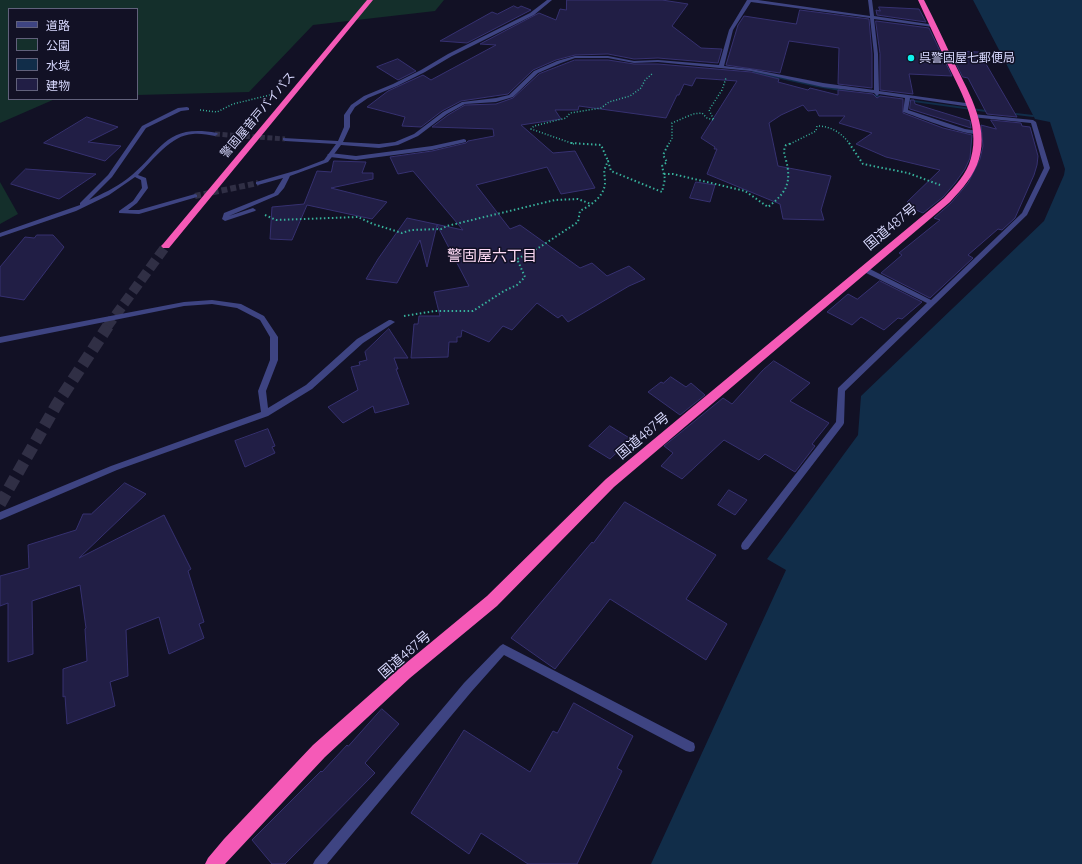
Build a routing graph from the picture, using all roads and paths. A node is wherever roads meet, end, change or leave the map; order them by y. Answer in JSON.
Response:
{"nodes":[{"id":1,"x":370,"y":0,"type":"edge"},
{"id":2,"x":550,"y":0,"type":"edge"},
{"id":3,"x":750,"y":0,"type":"edge"},
{"id":4,"x":870,"y":0,"type":"edge"},
{"id":5,"x":921,"y":0,"type":"edge"},
{"id":6,"x":871,"y":16,"type":"junction"},
{"id":7,"x":933,"y":26,"type":"junction"},
{"id":8,"x":658,"y":61,"type":"junction"},
{"id":9,"x":721,"y":67,"type":"junction"},
{"id":10,"x":728,"y":68,"type":"junction"},
{"id":11,"x":877,"y":94,"type":"junction"},
{"id":12,"x":290,"y":95,"type":"junction"},
{"id":13,"x":907,"y":98,"type":"junction"},
{"id":14,"x":188,"y":109,"type":"joint"},
{"id":15,"x":972,"y":110,"type":"junction"},
{"id":16,"x":978,"y":133,"type":"junction"},
{"id":17,"x":215,"y":134,"type":"tunnel mouth"},
{"id":18,"x":285,"y":140,"type":"tunnel mouth"},
{"id":19,"x":464,"y":141,"type":"dead end"},
{"id":20,"x":339,"y":144,"type":"junction"},
{"id":21,"x":330,"y":156,"type":"junction"},
{"id":22,"x":608,"y":161,"type":"junction"},
{"id":23,"x":664,"y":174,"type":"junction"},
{"id":24,"x":134,"y":175,"type":"junction"},
{"id":25,"x":286,"y":176,"type":"junction"},
{"id":26,"x":258,"y":183,"type":"tunnel mouth"},
{"id":27,"x":956,"y":190,"type":"junction"},
{"id":28,"x":195,"y":196,"type":"tunnel mouth"},
{"id":29,"x":591,"y":204,"type":"junction"},
{"id":30,"x":78,"y":208,"type":"junction"},
{"id":31,"x":253,"y":210,"type":"joint"},
{"id":32,"x":0,"y":235,"type":"edge"},
{"id":33,"x":166,"y":246,"type":"tunnel mouth"},
{"id":34,"x":864,"y":269,"type":"junction"},
{"id":35,"x":932,"y":303,"type":"junction"},
{"id":36,"x":391,"y":322,"type":"joint"},
{"id":37,"x":0,"y":340,"type":"edge"},
{"id":38,"x":265,"y":414,"type":"junction"},
{"id":39,"x":0,"y":516,"type":"edge"},
{"id":40,"x":745,"y":546,"type":"dead end"},
{"id":41,"x":690,"y":747,"type":"dead end"},
{"id":42,"x":214,"y":864,"type":"edge"},
{"id":43,"x":319,"y":864,"type":"edge"}],
"edges":[{"from":1,"to":12,"type":"highway","name":"警固屋音戸バイパス"},
{"from":2,"to":20,"type":"street"},
{"from":3,"to":6,"type":"street"},
{"from":3,"to":9,"type":"street"},
{"from":4,"to":6,"type":"street"},
{"from":5,"to":7,"type":"highway","name":"国道487号"},
{"from":6,"to":7,"type":"street"},
{"from":6,"to":11,"type":"street"},
{"from":7,"to":15,"type":"highway","name":"国道487号"},
{"from":8,"to":9,"type":"street"},
{"from":8,"to":20,"type":"street"},
{"from":8,"to":22,"type":"path"},
{"from":9,"to":10,"type":"street"},
{"from":10,"to":11,"type":"street"},
{"from":10,"to":23,"type":"path"},
{"from":11,"to":13,"type":"street"},
{"from":12,"to":14,"type":"path"},
{"from":12,"to":33,"type":"highway","name":"警固屋音戸バイパス"},
{"from":13,"to":15,"type":"street"},
{"from":13,"to":16,"type":"street"},
{"from":14,"to":30,"type":"street"},
{"from":15,"to":16,"type":"highway","name":"国道487号"},
{"from":15,"to":35,"type":"street"},
{"from":16,"to":27,"type":"highway","name":"国道487号"},
{"from":17,"to":24,"type":"street"},
{"from":18,"to":20,"type":"street"},
{"from":19,"to":21,"type":"street"},
{"from":20,"to":21,"type":"street"},
{"from":21,"to":25,"type":"street"},
{"from":22,"to":23,"type":"path"},
{"from":22,"to":29,"type":"path"},
{"from":23,"to":27,"type":"path"},
{"from":24,"to":28,"type":"street"},
{"from":24,"to":30,"type":"street"},
{"from":25,"to":26,"type":"street"},
{"from":25,"to":31,"type":"street"},
{"from":27,"to":34,"type":"highway","name":"国道487号"},
{"from":29,"to":31,"type":"path"},
{"from":29,"to":36,"type":"path"},
{"from":30,"to":32,"type":"street"},
{"from":34,"to":35,"type":"street"},
{"from":34,"to":42,"type":"highway","name":"国道487号"},
{"from":35,"to":40,"type":"street"},
{"from":36,"to":38,"type":"street"},
{"from":37,"to":38,"type":"street"},
{"from":38,"to":39,"type":"street"},
{"from":41,"to":43,"type":"street"}]}
